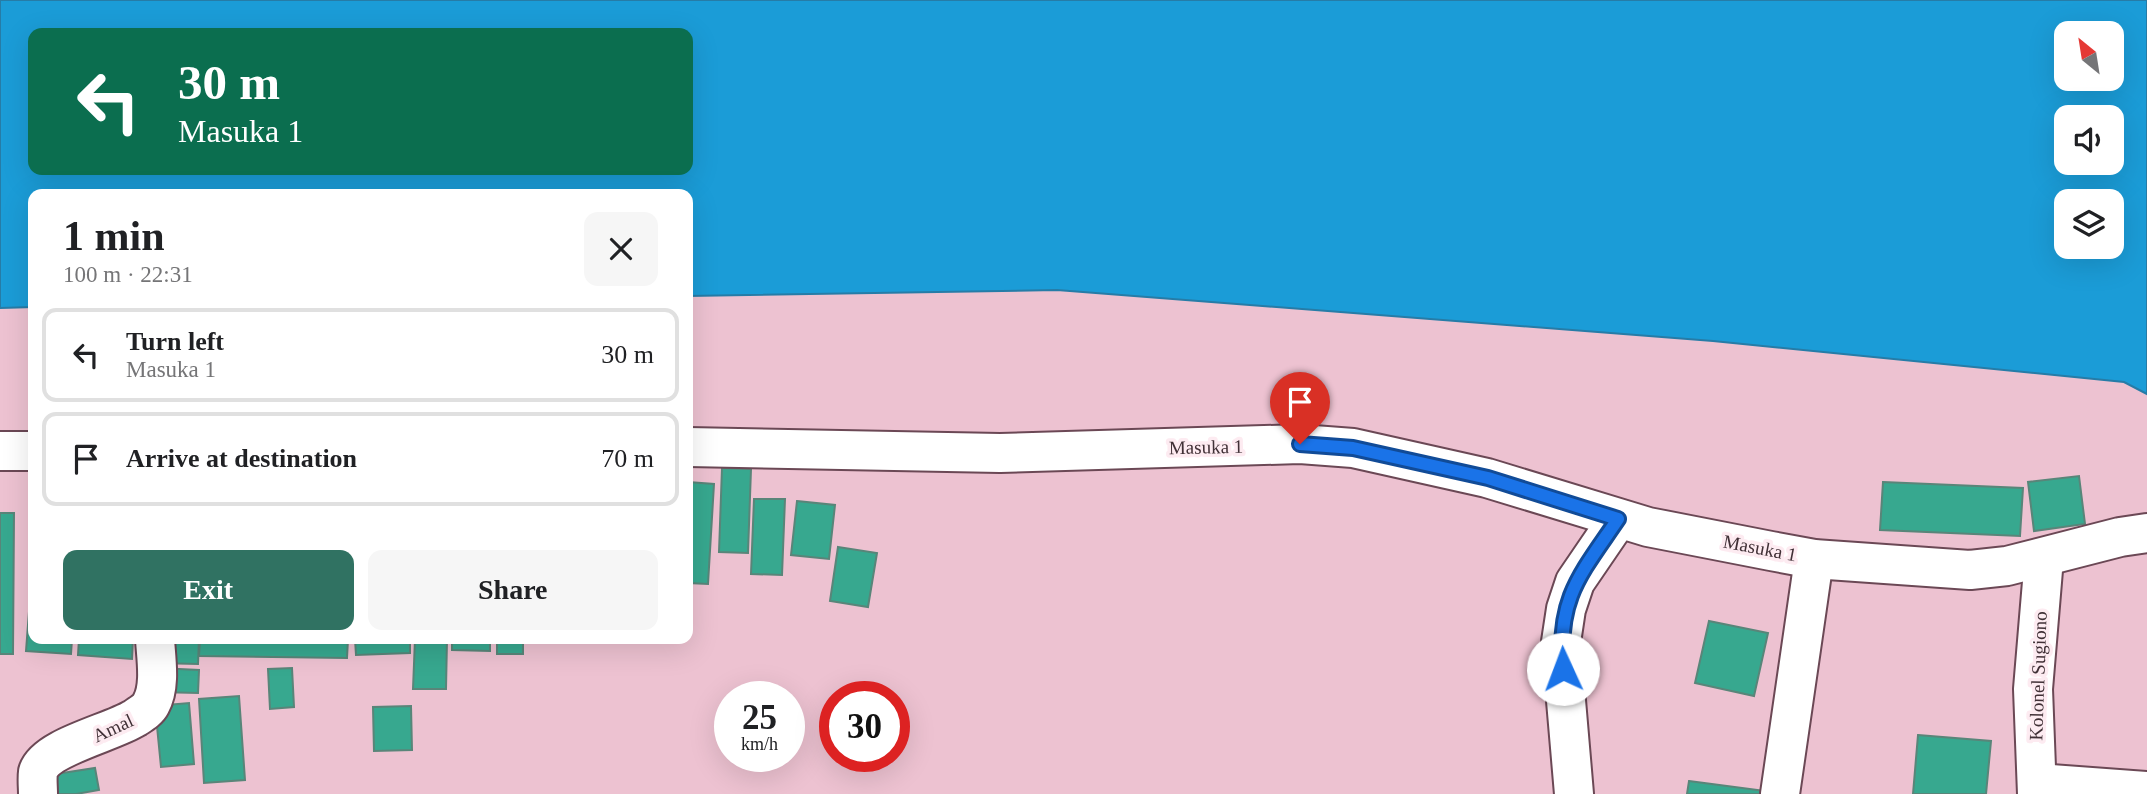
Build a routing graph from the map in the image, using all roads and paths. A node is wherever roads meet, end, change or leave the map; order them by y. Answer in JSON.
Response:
{"nodes":[{"id":1,"x":693,"y":447,"type":"edge"},
{"id":2,"x":0,"y":450,"type":"edge"},
{"id":3,"x":28,"y":451,"type":"edge"},
{"id":4,"x":1618,"y":519,"type":"junction"},
{"id":5,"x":2147,"y":533,"type":"edge"},
{"id":6,"x":2044,"y":558,"type":"junction"},
{"id":7,"x":1814,"y":559,"type":"junction"},
{"id":8,"x":155,"y":644,"type":"edge"},
{"id":9,"x":2037,"y":789,"type":"edge"},
{"id":10,"x":2147,"y":791,"type":"edge"},
{"id":11,"x":38,"y":794,"type":"edge"},
{"id":12,"x":1574,"y":794,"type":"edge"},
{"id":13,"x":1780,"y":794,"type":"edge"}],
"edges":[{"from":1,"to":4,"type":"street","name":"Masuka 1"},
{"from":2,"to":3,"type":"street"},
{"from":4,"to":7,"type":"street","name":"Masuka 1"},
{"from":4,"to":12,"type":"street"},
{"from":5,"to":6,"type":"street","name":"Masuka 1"},
{"from":6,"to":7,"type":"street","name":"Masuka 1"},
{"from":6,"to":9,"type":"street","name":"Kolonel Sugiono"},
{"from":7,"to":13,"type":"street"},
{"from":8,"to":11,"type":"street","name":"Amal"},
{"from":9,"to":10,"type":"street"}]}
